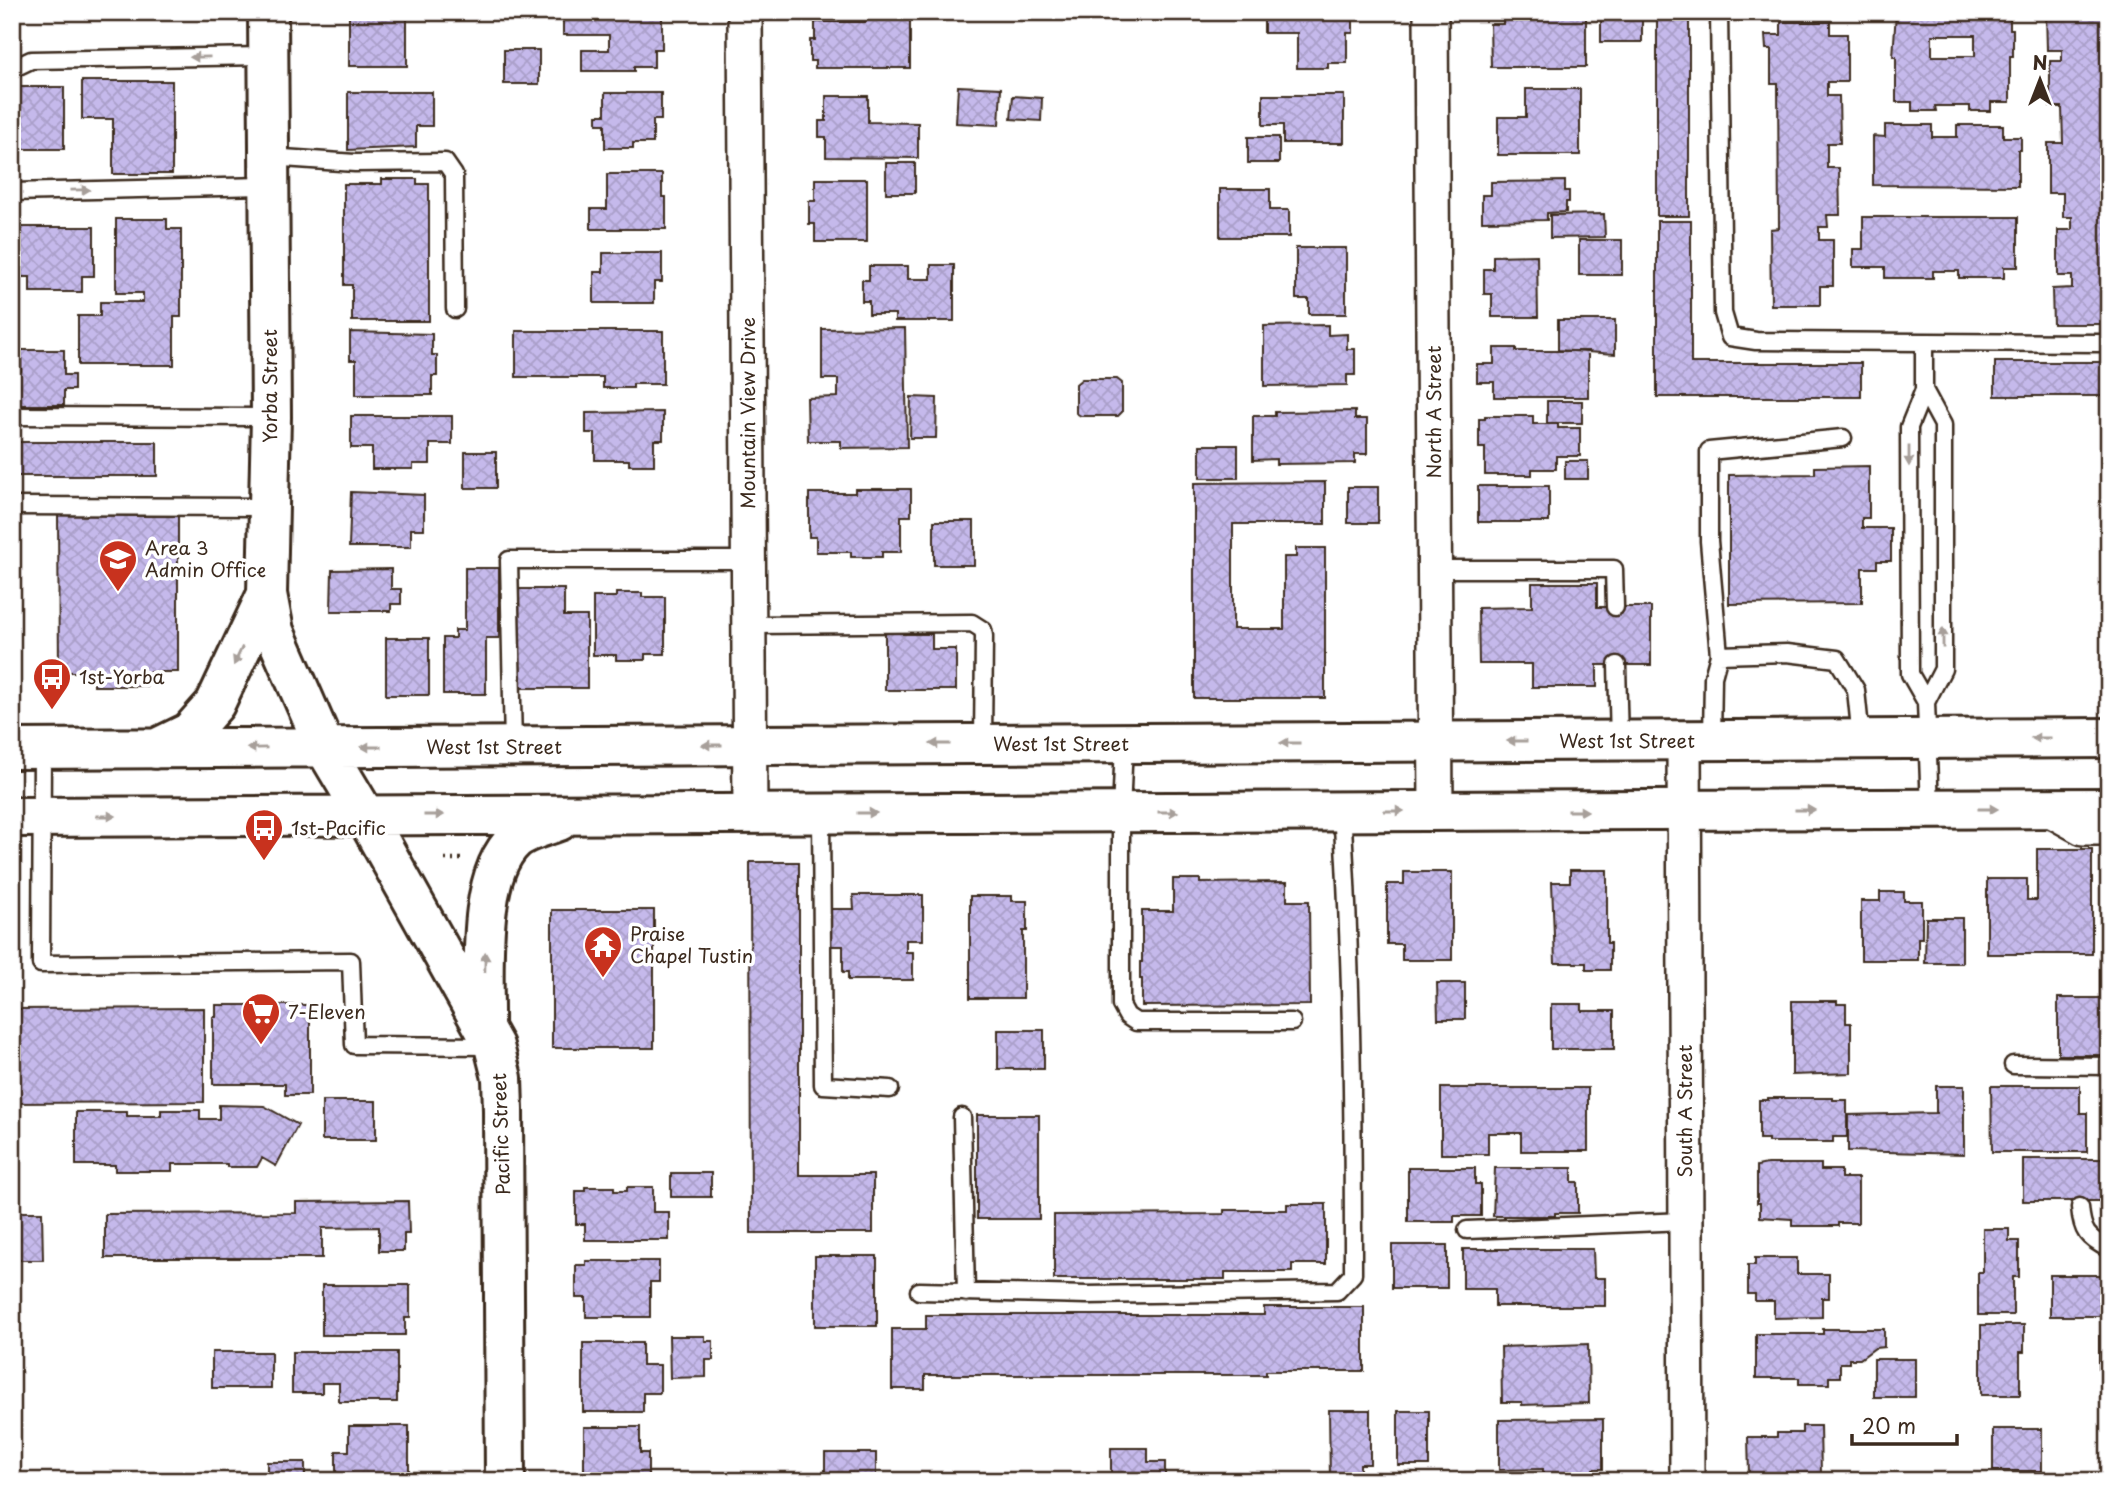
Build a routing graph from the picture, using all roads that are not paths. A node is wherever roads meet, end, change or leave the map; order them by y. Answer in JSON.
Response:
{"nodes":[{"id":1,"x":268,"y":12,"type":"edge"},
{"id":2,"x":745,"y":12,"type":"edge"},
{"id":3,"x":1431,"y":12,"type":"edge"},
{"id":4,"x":1719,"y":12,"type":"edge"},
{"id":5,"x":268,"y":56,"type":"junction"},
{"id":6,"x":12,"y":69,"type":"edge"},
{"id":7,"x":269,"y":172,"type":"junction"},
{"id":8,"x":12,"y":192,"type":"edge"},
{"id":9,"x":455,"y":309,"type":"dead end"},
{"id":10,"x":1924,"y":343,"type":"junction"},
{"id":11,"x":2100,"y":343,"type":"dead end"},
{"id":12,"x":1924,"y":390,"type":"junction"},
{"id":13,"x":12,"y":416,"type":"edge"},
{"id":14,"x":271,"y":417,"type":"junction"},
{"id":15,"x":1843,"y":438,"type":"dead end"},
{"id":16,"x":12,"y":506,"type":"edge"},
{"id":17,"x":270,"y":507,"type":"junction"},
{"id":18,"x":749,"y":560,"type":"junction"},
{"id":19,"x":1435,"y":569,"type":"junction"},
{"id":20,"x":267,"y":594,"type":"junction"},
{"id":21,"x":1615,"y":607,"type":"dead end"},
{"id":22,"x":749,"y":625,"type":"junction"},
{"id":23,"x":1719,"y":655,"type":"junction"},
{"id":24,"x":1617,"y":665,"type":"dead end"},
{"id":25,"x":1927,"y":720,"type":"junction"},
{"id":26,"x":2109,"y":738,"type":"edge"},
{"id":27,"x":1861,"y":739,"type":"junction"},
{"id":28,"x":1698,"y":740,"type":"junction"},
{"id":29,"x":1619,"y":741,"type":"junction"},
{"id":30,"x":1436,"y":742,"type":"junction"},
{"id":31,"x":984,"y":744,"type":"junction"},
{"id":32,"x":1124,"y":744,"type":"junction"},
{"id":33,"x":750,"y":745,"type":"junction"},
{"id":34,"x":513,"y":746,"type":"junction"},
{"id":35,"x":325,"y":748,"type":"junction"},
{"id":36,"x":27,"y":749,"type":"edge"},
{"id":37,"x":155,"y":749,"type":"junction"},
{"id":38,"x":2047,"y":808,"type":"junction"},
{"id":39,"x":2109,"y":808,"type":"edge"},
{"id":40,"x":1930,"y":809,"type":"junction"},
{"id":41,"x":1684,"y":810,"type":"junction"},
{"id":42,"x":1342,"y":811,"type":"junction"},
{"id":43,"x":1436,"y":811,"type":"junction"},
{"id":44,"x":1121,"y":813,"type":"junction"},
{"id":45,"x":582,"y":814,"type":"junction"},
{"id":46,"x":750,"y":814,"type":"junction"},
{"id":47,"x":821,"y":814,"type":"junction"},
{"id":48,"x":365,"y":815,"type":"junction"},
{"id":49,"x":27,"y":817,"type":"edge"},
{"id":50,"x":2109,"y":828,"type":"edge"},
{"id":51,"x":1292,"y":1022,"type":"dead end"},
{"id":52,"x":489,"y":1038,"type":"junction"},
{"id":53,"x":2013,"y":1065,"type":"dead end"},
{"id":54,"x":2109,"y":1066,"type":"edge"},
{"id":55,"x":890,"y":1089,"type":"dead end"},
{"id":56,"x":962,"y":1117,"type":"dead end"},
{"id":57,"x":2080,"y":1207,"type":"dead end"},
{"id":58,"x":1686,"y":1221,"type":"junction"},
{"id":59,"x":1467,"y":1230,"type":"dead end"},
{"id":60,"x":2109,"y":1249,"type":"edge"},
{"id":61,"x":919,"y":1291,"type":"dead end"},
{"id":62,"x":966,"y":1293,"type":"junction"},
{"id":63,"x":505,"y":1481,"type":"edge"},
{"id":64,"x":1687,"y":1481,"type":"edge"}],
"edges":[{"from":1,"to":5,"type":"main road","name":"Yorba Street"},
{"from":2,"to":18,"type":"street","name":"Mountain View Drive"},
{"from":3,"to":19,"type":"street","name":"North A Street"},
{"from":4,"to":10,"type":"lane"},
{"from":5,"to":6,"type":"lane","one_way":true},
{"from":5,"to":7,"type":"main road","name":"Yorba Street"},
{"from":8,"to":7,"type":"lane","one_way":true},
{"from":7,"to":9,"type":"lane"},
{"from":7,"to":14,"type":"main road","name":"Yorba Street"},
{"from":10,"to":11,"type":"lane"},
{"from":10,"to":12,"type":"lane"},
{"from":12,"to":25,"type":"lane","one_way":true},
{"from":25,"to":12,"type":"lane","one_way":true},
{"from":13,"to":14,"type":"lane"},
{"from":14,"to":17,"type":"main road","name":"Yorba Street"},
{"from":15,"to":23,"type":"lane"},
{"from":16,"to":17,"type":"lane"},
{"from":17,"to":20,"type":"main road","name":"Yorba Street"},
{"from":18,"to":22,"type":"street","name":"Mountain View Drive"},
{"from":18,"to":34,"type":"lane"},
{"from":19,"to":21,"type":"lane"},
{"from":19,"to":30,"type":"street","name":"North A Street"},
{"from":20,"to":35,"type":"main road","name":"Yorba Street"},
{"from":20,"to":37,"type":"main road","one_way":true},
{"from":22,"to":31,"type":"lane"},
{"from":22,"to":33,"type":"street","name":"Mountain View Drive"},
{"from":23,"to":27,"type":"lane"},
{"from":23,"to":28,"type":"lane"},
{"from":24,"to":29,"type":"lane"},
{"from":26,"to":25,"type":"main road","name":"West 1st Street","one_way":true},
{"from":25,"to":27,"type":"main road","name":"West 1st Street"},
{"from":25,"to":40,"type":"lane"},
{"from":27,"to":28,"type":"main road","name":"West 1st Street"},
{"from":28,"to":29,"type":"main road","name":"West 1st Street"},
{"from":28,"to":41,"type":"street","name":"South A Street"},
{"from":29,"to":30,"type":"main road","name":"West 1st Street","one_way":true},
{"from":30,"to":32,"type":"main road","name":"West 1st Street","one_way":true},
{"from":30,"to":43,"type":"street","name":"North A Street"},
{"from":31,"to":32,"type":"main road","name":"West 1st Street"},
{"from":31,"to":33,"type":"main road","name":"West 1st Street","one_way":true},
{"from":32,"to":44,"type":"lane"},
{"from":33,"to":34,"type":"main road","name":"West 1st Street","one_way":true},
{"from":33,"to":46,"type":"street","name":"Mountain View Drive"},
{"from":34,"to":35,"type":"main road","name":"West 1st Street","one_way":true},
{"from":35,"to":37,"type":"main road","name":"West 1st Street","one_way":true},
{"from":35,"to":48,"type":"main road","name":"Pacific Street"},
{"from":36,"to":37,"type":"main road","name":"West 1st Street"},
{"from":36,"to":49,"type":"lane"},
{"from":38,"to":39,"type":"main road"},
{"from":40,"to":38,"type":"main road","one_way":true},
{"from":38,"to":50,"type":"street"},
{"from":41,"to":40,"type":"main road","one_way":true},
{"from":43,"to":41,"type":"main road","one_way":true},
{"from":41,"to":58,"type":"street","name":"South A Street"},
{"from":42,"to":43,"type":"main road","one_way":true},
{"from":44,"to":42,"type":"main road","one_way":true},
{"from":42,"to":62,"type":"lane"},
{"from":47,"to":44,"type":"main road","one_way":true},
{"from":44,"to":51,"type":"lane"},
{"from":45,"to":46,"type":"main road"},
{"from":48,"to":45,"type":"main road","one_way":true},
{"from":52,"to":45,"type":"main road","one_way":true},
{"from":46,"to":47,"type":"main road"},
{"from":47,"to":55,"type":"lane"},
{"from":49,"to":48,"type":"main road","one_way":true},
{"from":48,"to":52,"type":"main road","name":"Pacific Street"},
{"from":49,"to":52,"type":"lane"},
{"from":52,"to":63,"type":"main road","name":"Pacific Street"},
{"from":53,"to":54,"type":"lane"},
{"from":56,"to":62,"type":"lane"},
{"from":57,"to":60,"type":"lane"},
{"from":58,"to":59,"type":"lane"},
{"from":58,"to":64,"type":"street","name":"South A Street"},
{"from":61,"to":62,"type":"lane"}]}
